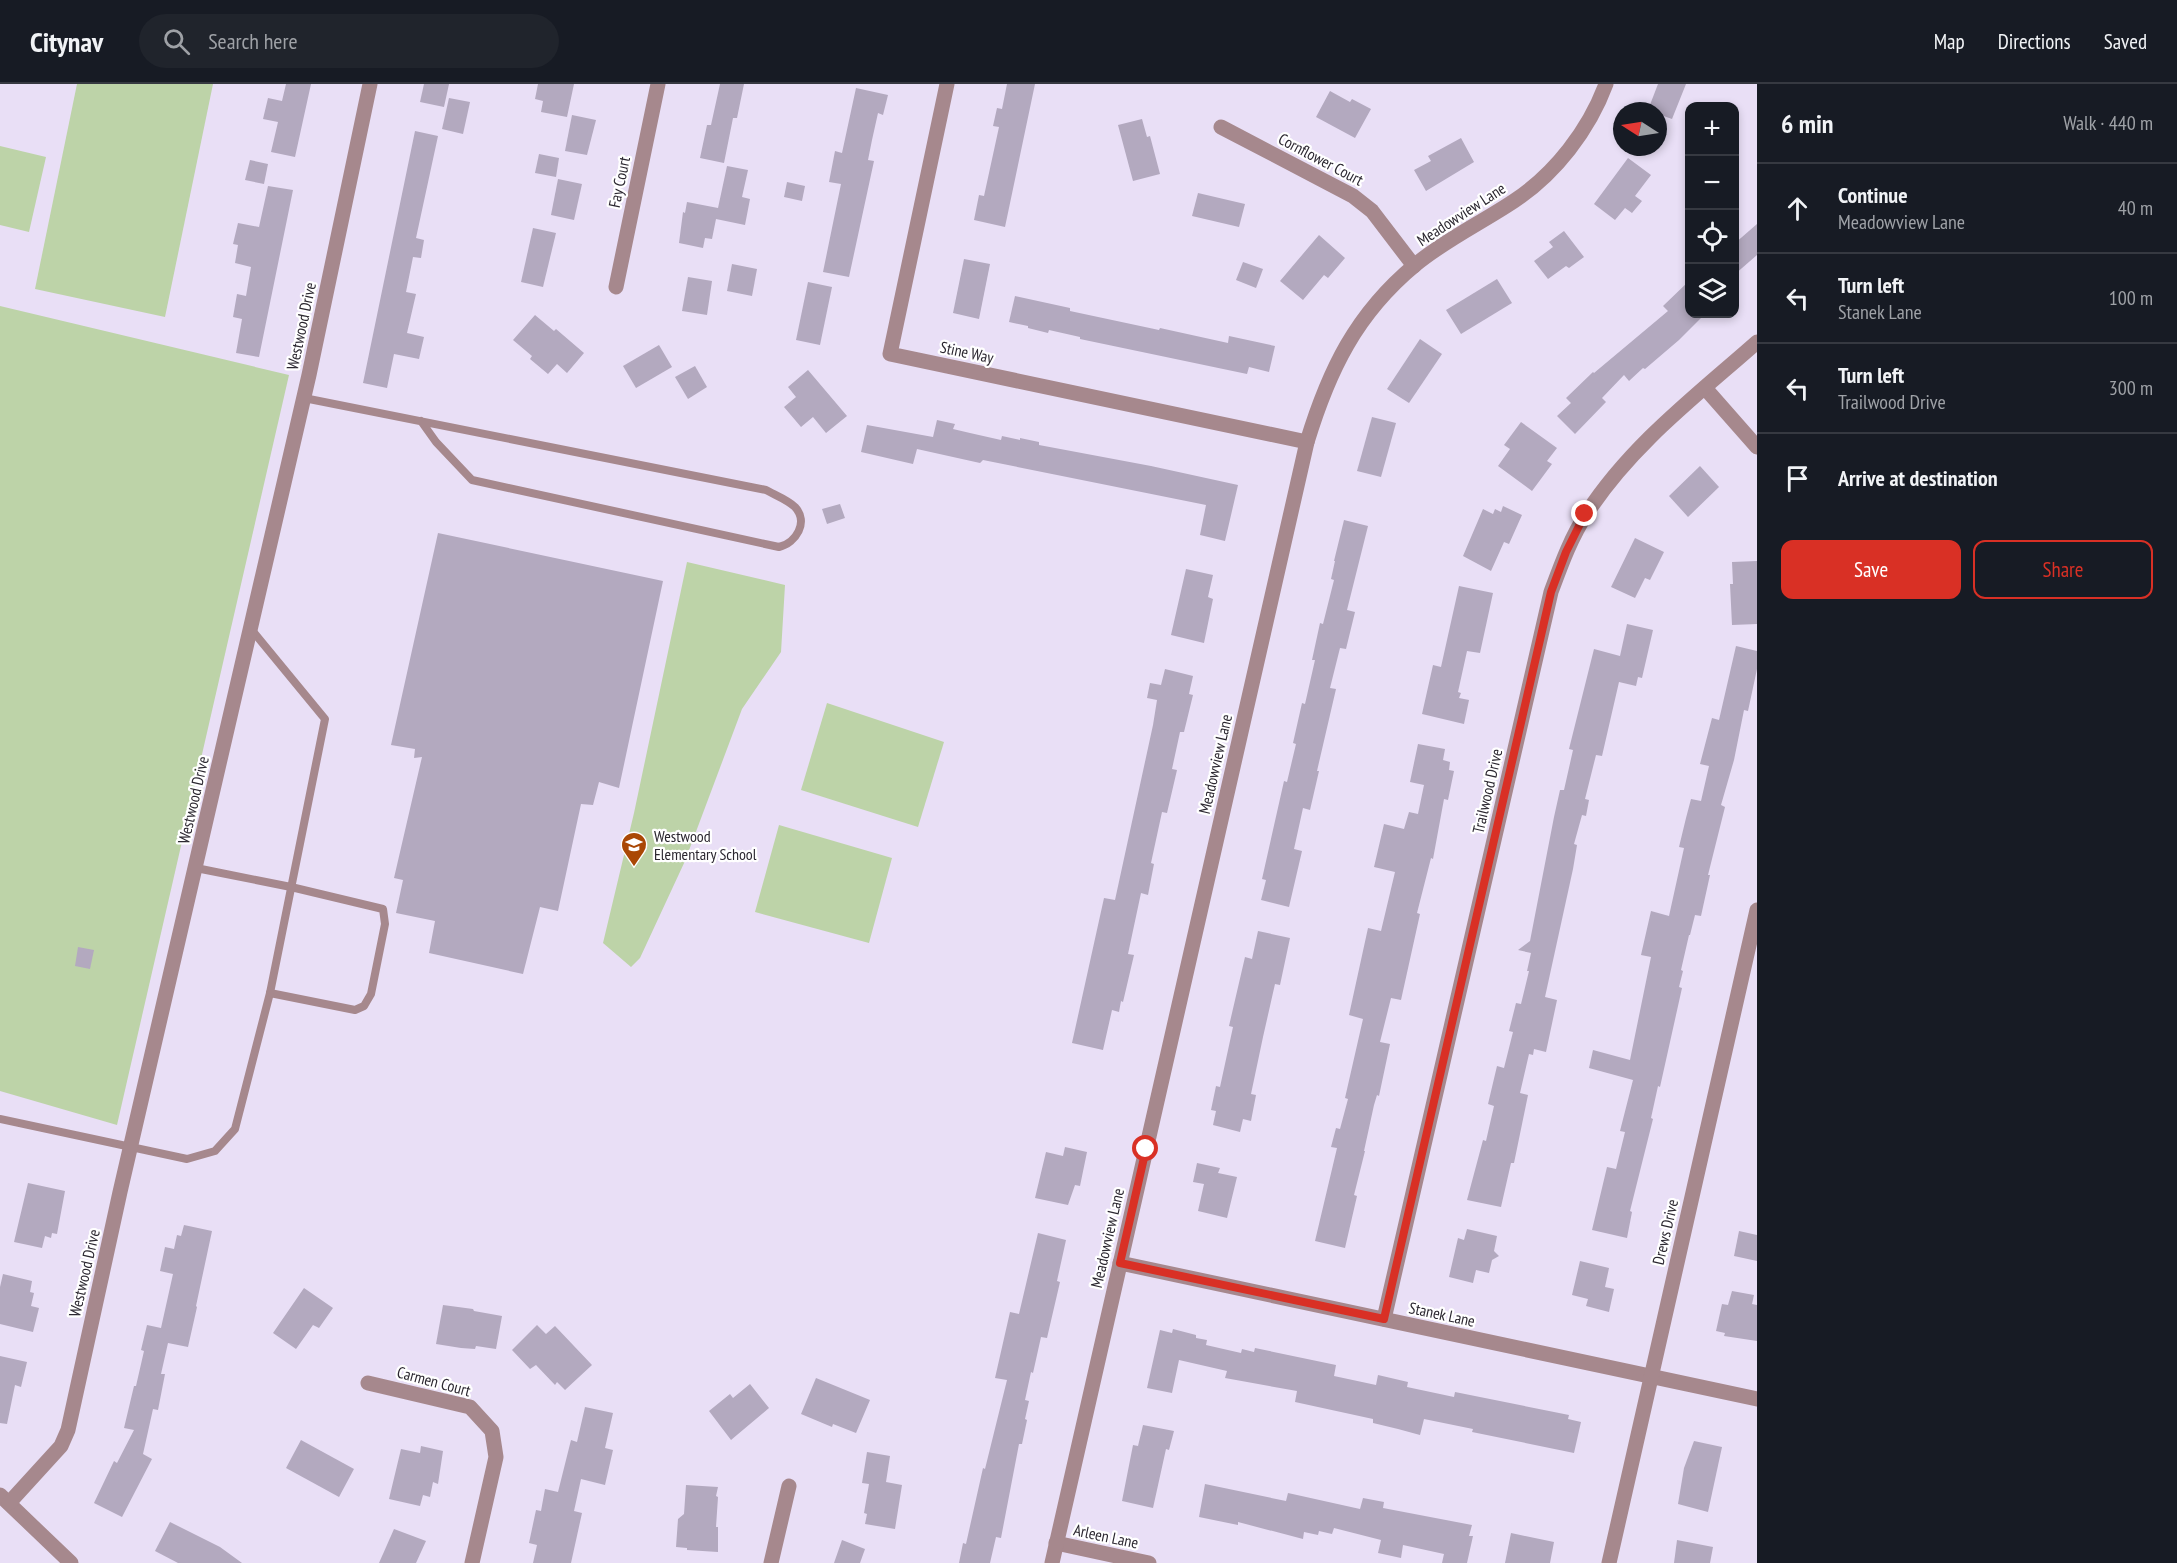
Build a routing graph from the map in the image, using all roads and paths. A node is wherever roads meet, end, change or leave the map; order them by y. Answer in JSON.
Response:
{"nodes":[{"id":1,"x":370,"y":84,"type":"edge"},
{"id":2,"x":658,"y":84,"type":"edge"},
{"id":3,"x":947,"y":84,"type":"edge"},
{"id":4,"x":1606,"y":84,"type":"edge"},
{"id":5,"x":1221,"y":127,"type":"dead end"},
{"id":6,"x":1414,"y":266,"type":"junction"},
{"id":7,"x":616,"y":287,"type":"dead end"},
{"id":8,"x":1757,"y":342,"type":"edge"},
{"id":9,"x":1705,"y":388,"type":"junction"},
{"id":10,"x":304,"y":398,"type":"junction"},
{"id":11,"x":421,"y":421,"type":"junction"},
{"id":12,"x":1307,"y":442,"type":"junction"},
{"id":13,"x":1757,"y":447,"type":"edge"},
{"id":14,"x":251,"y":629,"type":"junction"},
{"id":15,"x":196,"y":868,"type":"junction"},
{"id":16,"x":291,"y":887,"type":"junction"},
{"id":17,"x":1757,"y":910,"type":"edge"},
{"id":18,"x":270,"y":993,"type":"junction"},
{"id":19,"x":0,"y":1119,"type":"edge"},
{"id":20,"x":132,"y":1148,"type":"junction"},
{"id":21,"x":1120,"y":1263,"type":"junction"},
{"id":22,"x":1384,"y":1319,"type":"junction"},
{"id":23,"x":1650,"y":1377,"type":"junction"},
{"id":24,"x":368,"y":1383,"type":"dead end"},
{"id":25,"x":1757,"y":1400,"type":"edge"},
{"id":26,"x":789,"y":1486,"type":"dead end"},
{"id":27,"x":5,"y":1499,"type":"edge"},
{"id":28,"x":1056,"y":1543,"type":"junction"},
{"id":29,"x":71,"y":1563,"type":"edge"},
{"id":30,"x":472,"y":1563,"type":"edge"},
{"id":31,"x":771,"y":1563,"type":"edge"},
{"id":32,"x":1052,"y":1563,"type":"edge"},
{"id":33,"x":1149,"y":1563,"type":"edge"},
{"id":34,"x":1609,"y":1563,"type":"edge"}],
"edges":[{"from":1,"to":10,"type":"street","name":"Westwood Drive"},
{"from":2,"to":7,"type":"street","name":"Fay Court"},
{"from":3,"to":12,"type":"street","name":"Stine Way"},
{"from":4,"to":6,"type":"street","name":"Meadowview Lane"},
{"from":5,"to":6,"type":"street","name":"Cornflower Court"},
{"from":6,"to":12,"type":"street","name":"Meadowview Lane"},
{"from":8,"to":9,"type":"street","name":"Trailwood Drive"},
{"from":9,"to":13,"type":"street"},
{"from":9,"to":22,"type":"street","name":"Trailwood Drive"},
{"from":10,"to":11,"type":"lane"},
{"from":10,"to":14,"type":"street","name":"Westwood Drive"},
{"from":11,"to":11,"type":"lane"},
{"from":12,"to":21,"type":"street","name":"Meadowview Lane"},
{"from":14,"to":15,"type":"street","name":"Westwood Drive"},
{"from":14,"to":16,"type":"lane"},
{"from":15,"to":16,"type":"lane"},
{"from":15,"to":20,"type":"street","name":"Westwood Drive"},
{"from":16,"to":18,"type":"lane"},
{"from":16,"to":18,"type":"lane"},
{"from":17,"to":23,"type":"street","name":"Drews Drive"},
{"from":18,"to":20,"type":"lane"},
{"from":19,"to":20,"type":"lane"},
{"from":20,"to":27,"type":"street","name":"Westwood Drive"},
{"from":21,"to":22,"type":"street","name":"Stanek Lane"},
{"from":21,"to":28,"type":"street","name":"Meadowview Lane"},
{"from":22,"to":23,"type":"street","name":"Stanek Lane"},
{"from":23,"to":25,"type":"street","name":"Stanek Lane"},
{"from":23,"to":34,"type":"street","name":"Drews Drive"},
{"from":24,"to":30,"type":"street","name":"Carmen Court"},
{"from":26,"to":31,"type":"street"},
{"from":27,"to":29,"type":"street"},
{"from":28,"to":32,"type":"street","name":"Meadowview Lane"},
{"from":28,"to":33,"type":"street","name":"Arleen Lane"}]}
